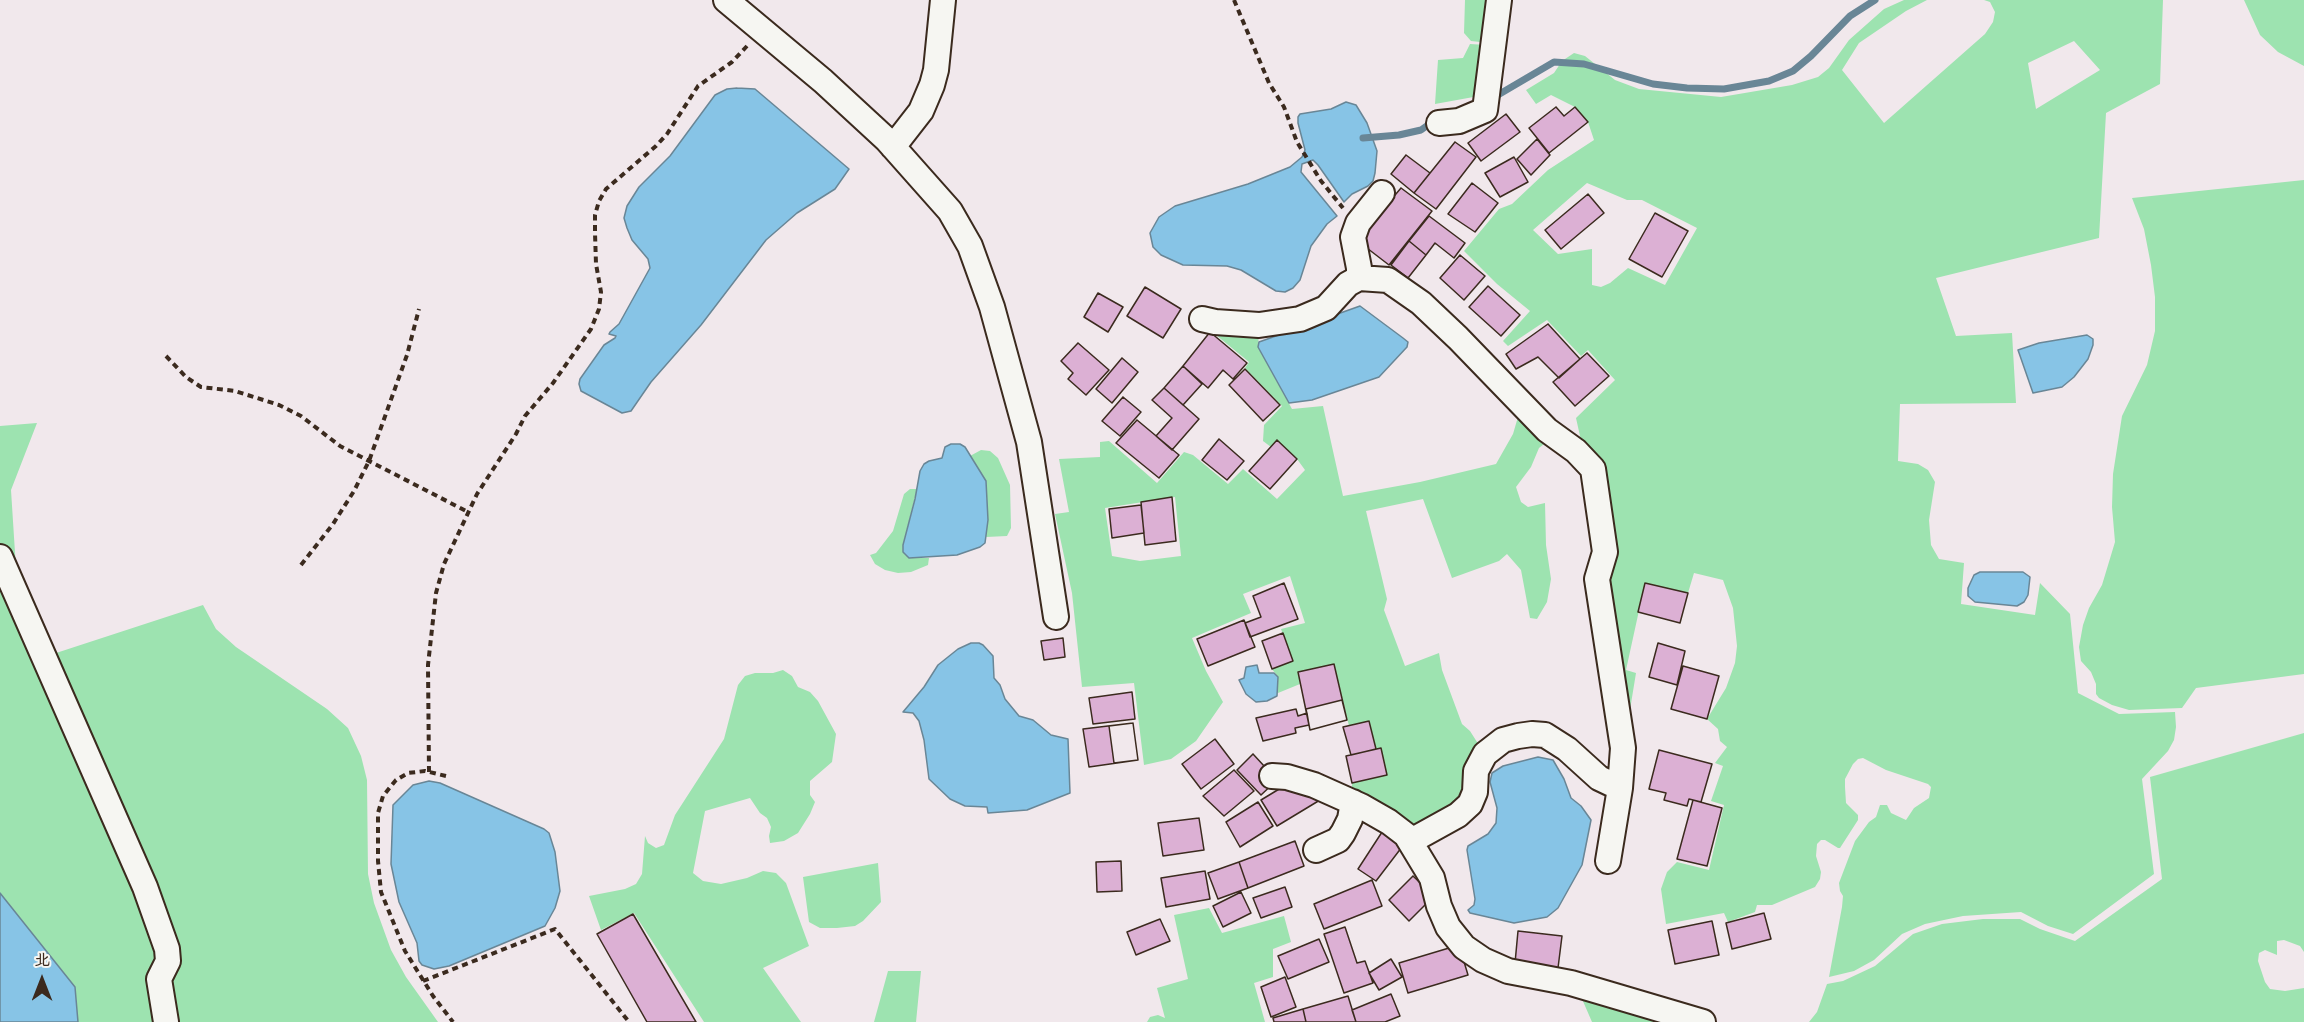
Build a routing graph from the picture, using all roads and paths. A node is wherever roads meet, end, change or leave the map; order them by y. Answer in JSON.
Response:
{"nodes":[{"id":1,"x":726,"y":0,"type":"edge"},
{"id":2,"x":943,"y":0,"type":"edge"},
{"id":3,"x":1234,"y":0,"type":"edge"},
{"id":4,"x":1499,"y":0,"type":"edge"},
{"id":5,"x":759,"y":28,"type":"junction"},
{"id":6,"x":1439,"y":123,"type":"dead end"},
{"id":7,"x":893,"y":147,"type":"junction"},
{"id":8,"x":1382,"y":193,"type":"dead end"},
{"id":9,"x":1357,"y":225,"type":"junction"},
{"id":10,"x":1359,"y":278,"type":"junction"},
{"id":11,"x":419,"y":309,"type":"dead end"},
{"id":12,"x":1202,"y":319,"type":"dead end"},
{"id":13,"x":166,"y":356,"type":"dead end"},
{"id":14,"x":369,"y":461,"type":"junction"},
{"id":15,"x":468,"y":512,"type":"junction"},
{"id":16,"x":0,"y":557,"type":"edge"},
{"id":17,"x":301,"y":566,"type":"dead end"},
{"id":18,"x":1056,"y":617,"type":"dead end"},
{"id":19,"x":429,"y":772,"type":"junction"},
{"id":20,"x":446,"y":776,"type":"dead end"},
{"id":21,"x":1272,"y":776,"type":"dead end"},
{"id":22,"x":1620,"y":788,"type":"junction"},
{"id":23,"x":1353,"y":802,"type":"junction"},
{"id":24,"x":1411,"y":841,"type":"junction"},
{"id":25,"x":1316,"y":850,"type":"dead end"},
{"id":26,"x":1608,"y":861,"type":"dead end"},
{"id":27,"x":423,"y":981,"type":"junction"},
{"id":28,"x":166,"y":1022,"type":"edge"},
{"id":29,"x":453,"y":1022,"type":"edge"},
{"id":30,"x":629,"y":1022,"type":"edge"},
{"id":31,"x":1703,"y":1022,"type":"edge"}],
"edges":[{"from":1,"to":5,"type":"street"},
{"from":2,"to":7,"type":"street"},
{"from":3,"to":9,"type":"path"},
{"from":4,"to":6,"type":"street"},
{"from":5,"to":7,"type":"street"},
{"from":5,"to":15,"type":"path"},
{"from":7,"to":18,"type":"street"},
{"from":8,"to":9,"type":"street"},
{"from":9,"to":10,"type":"street"},
{"from":10,"to":12,"type":"street"},
{"from":10,"to":22,"type":"street"},
{"from":11,"to":14,"type":"path"},
{"from":13,"to":14,"type":"path"},
{"from":14,"to":15,"type":"path"},
{"from":14,"to":17,"type":"path"},
{"from":15,"to":19,"type":"path"},
{"from":16,"to":28,"type":"street"},
{"from":19,"to":20,"type":"path"},
{"from":19,"to":27,"type":"path"},
{"from":21,"to":23,"type":"street"},
{"from":22,"to":24,"type":"street"},
{"from":22,"to":26,"type":"street"},
{"from":23,"to":24,"type":"street"},
{"from":23,"to":25,"type":"street"},
{"from":24,"to":31,"type":"street"},
{"from":27,"to":29,"type":"path"},
{"from":27,"to":30,"type":"path"}]}
